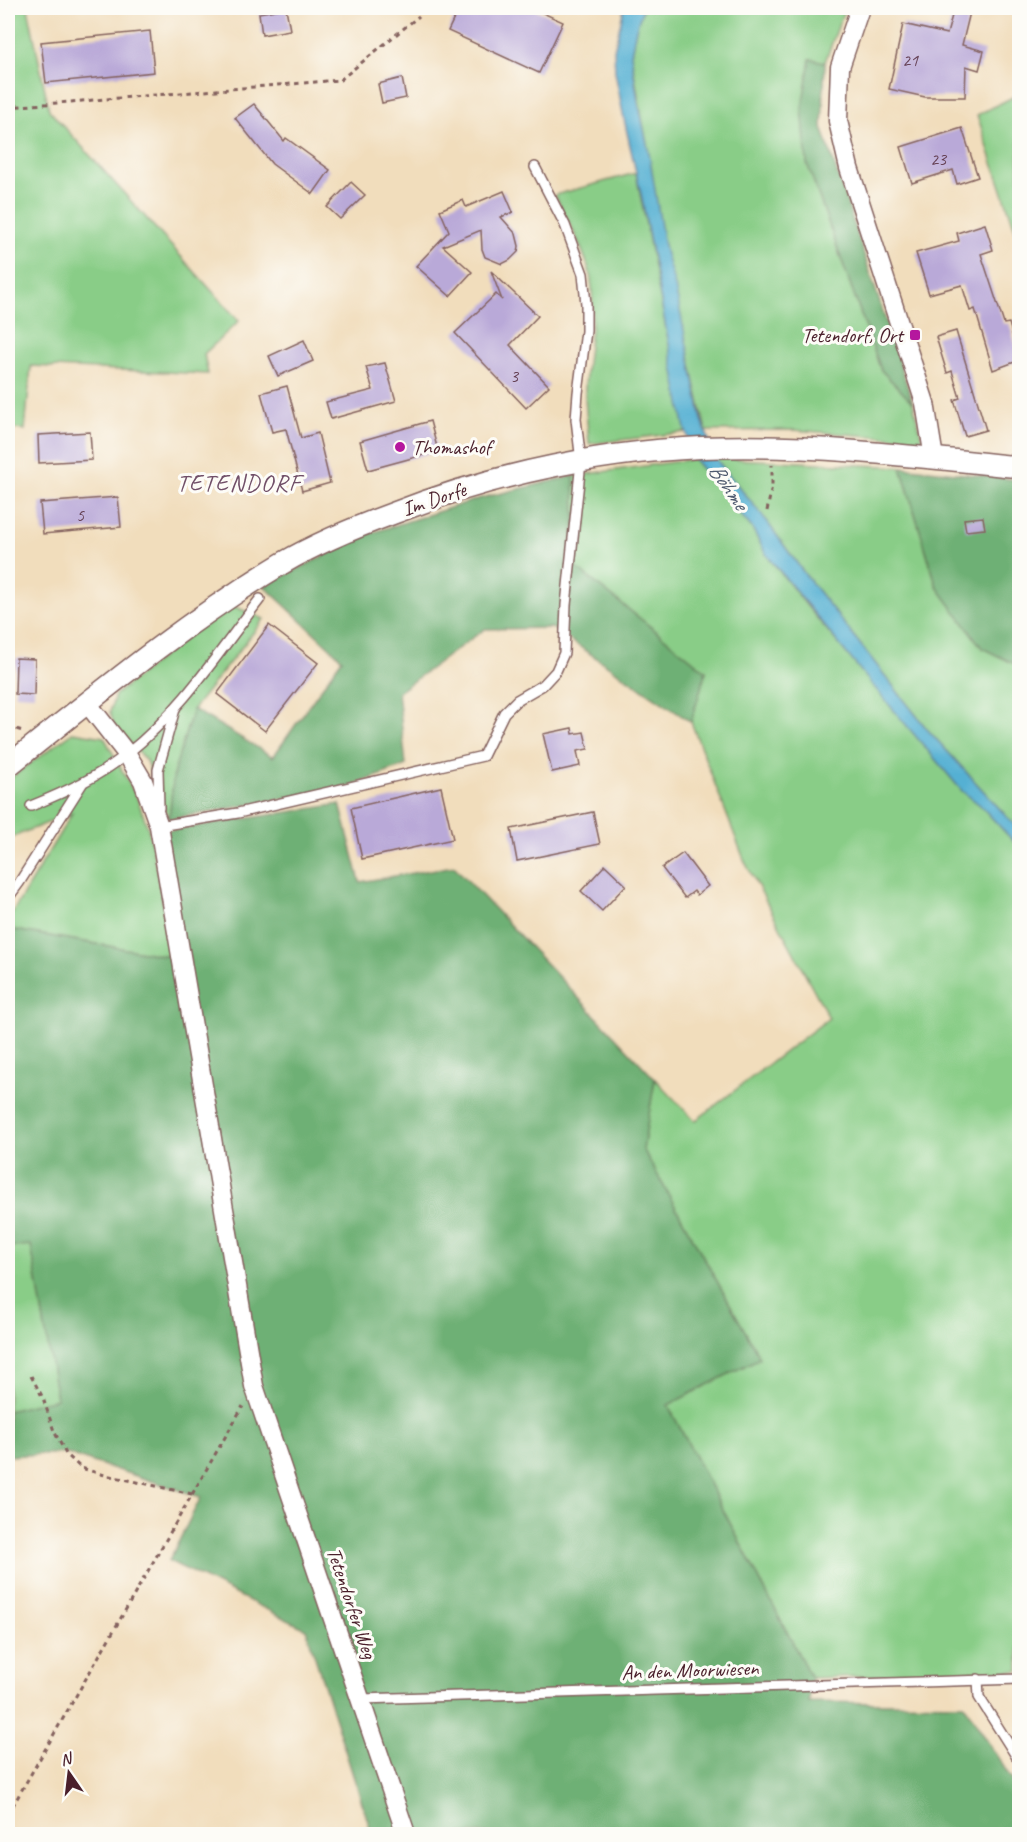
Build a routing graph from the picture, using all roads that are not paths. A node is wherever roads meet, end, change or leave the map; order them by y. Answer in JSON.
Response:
{"nodes":[{"id":1,"x":860,"y":8,"type":"edge"},
{"id":2,"x":535,"y":167,"type":"dead end"},
{"id":3,"x":934,"y":458,"type":"junction"},
{"id":4,"x":581,"y":462,"type":"junction"},
{"id":5,"x":1020,"y":467,"type":"edge"},
{"id":6,"x":260,"y":599,"type":"dead end"},
{"id":7,"x":87,"y":703,"type":"junction"},
{"id":8,"x":175,"y":709,"type":"junction"},
{"id":9,"x":127,"y":754,"type":"junction"},
{"id":10,"x":8,"y":766,"type":"edge"},
{"id":11,"x":82,"y":784,"type":"junction"},
{"id":12,"x":31,"y":806,"type":"dead end"},
{"id":13,"x":159,"y":826,"type":"junction"},
{"id":14,"x":8,"y":898,"type":"edge"},
{"id":15,"x":1020,"y":1678,"type":"edge"},
{"id":16,"x":978,"y":1679,"type":"junction"},
{"id":17,"x":361,"y":1699,"type":"junction"},
{"id":18,"x":1020,"y":1762,"type":"edge"},
{"id":19,"x":406,"y":1834,"type":"edge"}],
"edges":[{"from":1,"to":3,"type":"street"},
{"from":2,"to":4,"type":"lane"},
{"from":3,"to":4,"type":"street","name":"Im Dorfe"},
{"from":3,"to":5,"type":"street","name":"Im Dorfe"},
{"from":4,"to":7,"type":"street","name":"Im Dorfe"},
{"from":4,"to":13,"type":"lane"},
{"from":6,"to":8,"type":"lane"},
{"from":7,"to":9,"type":"street","name":"Tetendorfer Weg"},
{"from":7,"to":10,"type":"street","name":"Im Dorfe"},
{"from":8,"to":9,"type":"lane"},
{"from":8,"to":13,"type":"lane"},
{"from":9,"to":11,"type":"lane"},
{"from":9,"to":13,"type":"street","name":"Tetendorfer Weg"},
{"from":11,"to":12,"type":"lane"},
{"from":11,"to":14,"type":"lane"},
{"from":13,"to":17,"type":"street","name":"Tetendorfer Weg"},
{"from":15,"to":16,"type":"lane","name":"An den Moorwiesen"},
{"from":16,"to":17,"type":"lane","name":"An den Moorwiesen"},
{"from":16,"to":18,"type":"lane"},
{"from":17,"to":19,"type":"street","name":"Tetendorfer Weg"}]}
